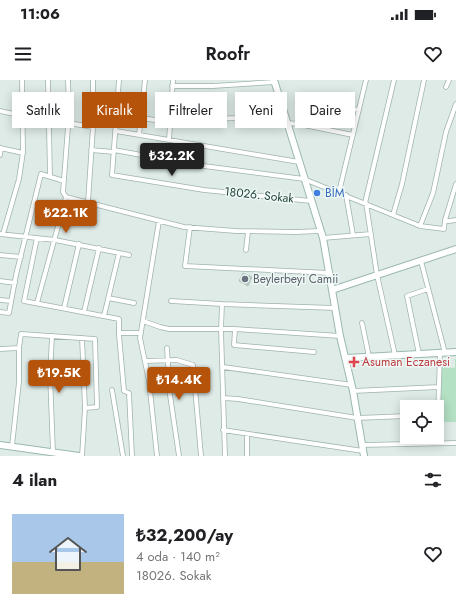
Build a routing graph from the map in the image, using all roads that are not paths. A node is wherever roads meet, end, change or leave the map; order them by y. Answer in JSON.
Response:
{"nodes":[{"id":1,"x":22,"y":80,"type":"edge"},
{"id":2,"x":48,"y":80,"type":"edge"},
{"id":3,"x":68,"y":80,"type":"edge"},
{"id":4,"x":93,"y":80,"type":"edge"},
{"id":5,"x":119,"y":80,"type":"edge"},
{"id":6,"x":145,"y":80,"type":"edge"},
{"id":7,"x":173,"y":80,"type":"edge"},
{"id":8,"x":366,"y":80,"type":"edge"},
{"id":9,"x":394,"y":80,"type":"edge"},
{"id":10,"x":424,"y":80,"type":"edge"},
{"id":11,"x":449,"y":80,"type":"edge"},
{"id":12,"x":274,"y":81,"type":"edge"},
{"id":13,"x":172,"y":86,"type":"junction"},
{"id":14,"x":446,"y":87,"type":"dead end"},
{"id":15,"x":22,"y":92,"type":"edge"},
{"id":16,"x":68,"y":92,"type":"edge"},
{"id":17,"x":93,"y":92,"type":"edge"},
{"id":18,"x":118,"y":92,"type":"edge"},
{"id":19,"x":144,"y":92,"type":"edge"},
{"id":20,"x":172,"y":92,"type":"edge"},
{"id":21,"x":277,"y":92,"type":"edge"},
{"id":22,"x":456,"y":104,"type":"edge"},
{"id":23,"x":355,"y":109,"type":"edge"},
{"id":24,"x":360,"y":110,"type":"junction"},
{"id":25,"x":0,"y":111,"type":"edge"},
{"id":26,"x":454,"y":112,"type":"edge"},
{"id":27,"x":12,"y":114,"type":"edge"},
{"id":28,"x":287,"y":121,"type":"edge"},
{"id":29,"x":287,"y":124,"type":"edge"},
{"id":30,"x":23,"y":128,"type":"edge"},
{"id":31,"x":68,"y":128,"type":"edge"},
{"id":32,"x":93,"y":128,"type":"edge"},
{"id":33,"x":140,"y":128,"type":"edge"},
{"id":34,"x":170,"y":128,"type":"edge"},
{"id":35,"x":116,"y":131,"type":"joint"},
{"id":36,"x":139,"y":135,"type":"junction"},
{"id":37,"x":354,"y":135,"type":"junction"},
{"id":38,"x":169,"y":140,"type":"junction"},
{"id":39,"x":1,"y":148,"type":"edge"},
{"id":40,"x":91,"y":150,"type":"junction"},
{"id":41,"x":114,"y":151,"type":"junction"},
{"id":42,"x":23,"y":153,"type":"junction"},
{"id":43,"x":0,"y":155,"type":"edge"},
{"id":44,"x":299,"y":162,"type":"junction"},
{"id":45,"x":50,"y":176,"type":"junction"},
{"id":46,"x":304,"y":179,"type":"junction"},
{"id":47,"x":64,"y":181,"type":"junction"},
{"id":48,"x":456,"y":184,"type":"edge"},
{"id":49,"x":339,"y":192,"type":"junction"},
{"id":50,"x":346,"y":195,"type":"junction"},
{"id":51,"x":66,"y":197,"type":"junction"},
{"id":52,"x":311,"y":201,"type":"junction"},
{"id":53,"x":88,"y":202,"type":"junction"},
{"id":54,"x":365,"y":203,"type":"junction"},
{"id":55,"x":393,"y":215,"type":"junction"},
{"id":56,"x":445,"y":220,"type":"junction"},
{"id":57,"x":456,"y":220,"type":"edge"},
{"id":58,"x":159,"y":221,"type":"junction"},
{"id":59,"x":420,"y":226,"type":"junction"},
{"id":60,"x":190,"y":227,"type":"junction"},
{"id":61,"x":320,"y":231,"type":"junction"},
{"id":62,"x":248,"y":232,"type":"junction"},
{"id":63,"x":2,"y":234,"type":"edge"},
{"id":64,"x":371,"y":234,"type":"junction"},
{"id":65,"x":353,"y":235,"type":"junction"},
{"id":66,"x":26,"y":237,"type":"junction"},
{"id":67,"x":37,"y":238,"type":"junction"},
{"id":68,"x":323,"y":238,"type":"junction"},
{"id":69,"x":55,"y":240,"type":"junction"},
{"id":70,"x":79,"y":244,"type":"junction"},
{"id":71,"x":98,"y":248,"type":"junction"},
{"id":72,"x":456,"y":249,"type":"edge"},
{"id":73,"x":246,"y":250,"type":"dead end"},
{"id":74,"x":119,"y":253,"type":"junction"},
{"id":75,"x":0,"y":254,"type":"edge"},
{"id":76,"x":129,"y":255,"type":"dead end"},
{"id":77,"x":21,"y":257,"type":"junction"},
{"id":78,"x":421,"y":261,"type":"junction"},
{"id":79,"x":329,"y":273,"type":"junction"},
{"id":80,"x":377,"y":275,"type":"junction"},
{"id":81,"x":0,"y":280,"type":"edge"},
{"id":82,"x":15,"y":283,"type":"junction"},
{"id":83,"x":428,"y":289,"type":"junction"},
{"id":84,"x":332,"y":290,"type":"junction"},
{"id":85,"x":108,"y":298,"type":"junction"},
{"id":86,"x":0,"y":300,"type":"edge"},
{"id":87,"x":11,"y":301,"type":"junction"},
{"id":88,"x":172,"y":301,"type":"dead end"},
{"id":89,"x":37,"y":303,"type":"junction"},
{"id":90,"x":134,"y":303,"type":"dead end"},
{"id":91,"x":222,"y":304,"type":"junction"},
{"id":92,"x":64,"y":308,"type":"junction"},
{"id":93,"x":335,"y":308,"type":"junction"},
{"id":94,"x":0,"y":312,"type":"edge"},
{"id":95,"x":84,"y":312,"type":"junction"},
{"id":96,"x":104,"y":316,"type":"junction"},
{"id":97,"x":143,"y":321,"type":"junction"},
{"id":98,"x":362,"y":323,"type":"dead end"},
{"id":99,"x":235,"y":329,"type":"junction"},
{"id":100,"x":221,"y":330,"type":"junction"},
{"id":101,"x":119,"y":333,"type":"junction"},
{"id":102,"x":141,"y":333,"type":"junction"},
{"id":103,"x":52,"y":336,"type":"junction"},
{"id":104,"x":340,"y":336,"type":"junction"},
{"id":105,"x":82,"y":338,"type":"junction"},
{"id":106,"x":19,"y":348,"type":"junction"},
{"id":107,"x":167,"y":348,"type":"dead end"},
{"id":108,"x":0,"y":349,"type":"edge"},
{"id":109,"x":314,"y":352,"type":"dead end"},
{"id":110,"x":456,"y":352,"type":"edge"},
{"id":111,"x":442,"y":353,"type":"junction"},
{"id":112,"x":419,"y":354,"type":"junction"},
{"id":113,"x":394,"y":355,"type":"junction"},
{"id":114,"x":369,"y":357,"type":"junction"},
{"id":115,"x":346,"y":358,"type":"junction"},
{"id":116,"x":168,"y":360,"type":"junction"},
{"id":117,"x":145,"y":361,"type":"junction"},
{"id":118,"x":223,"y":367,"type":"junction"},
{"id":119,"x":440,"y":387,"type":"junction"},
{"id":120,"x":353,"y":388,"type":"junction"},
{"id":121,"x":112,"y":390,"type":"dead end"},
{"id":122,"x":223,"y":398,"type":"junction"},
{"id":123,"x":439,"y":400,"type":"edge"},
{"id":124,"x":84,"y":408,"type":"junction"},
{"id":125,"x":400,"y":416,"type":"edge"},
{"id":126,"x":357,"y":418,"type":"junction"},
{"id":127,"x":224,"y":430,"type":"junction"},
{"id":128,"x":247,"y":434,"type":"junction"},
{"id":129,"x":456,"y":443,"type":"edge"},
{"id":130,"x":0,"y":445,"type":"edge"},
{"id":131,"x":12,"y":446,"type":"junction"},
{"id":132,"x":363,"y":451,"type":"edge"},
{"id":133,"x":53,"y":452,"type":"junction"},
{"id":134,"x":80,"y":456,"type":"edge"},
{"id":135,"x":123,"y":456,"type":"edge"},
{"id":136,"x":132,"y":456,"type":"edge"},
{"id":137,"x":157,"y":456,"type":"edge"},
{"id":138,"x":179,"y":456,"type":"edge"},
{"id":139,"x":201,"y":456,"type":"edge"},
{"id":140,"x":224,"y":456,"type":"edge"},
{"id":141,"x":247,"y":456,"type":"edge"}],
"edges":[{"from":1,"to":15,"type":"street"},
{"from":2,"to":45,"type":"street"},
{"from":3,"to":16,"type":"street"},
{"from":4,"to":17,"type":"street"},
{"from":5,"to":18,"type":"street","name":"18026. Sokak"},
{"from":6,"to":19,"type":"street"},
{"from":7,"to":13,"type":"street"},
{"from":8,"to":24,"type":"street"},
{"from":9,"to":54,"type":"street"},
{"from":10,"to":55,"type":"street"},
{"from":11,"to":14,"type":"street"},
{"from":12,"to":13,"type":"street"},
{"from":12,"to":21,"type":"main road"},
{"from":13,"to":20,"type":"street"},
{"from":22,"to":26,"type":"street"},
{"from":23,"to":24,"type":"street"},
{"from":24,"to":37,"type":"street"},
{"from":25,"to":27,"type":"street"},
{"from":26,"to":59,"type":"street"},
{"from":28,"to":37,"type":"street"},
{"from":29,"to":44,"type":"main road"},
{"from":30,"to":42,"type":"street"},
{"from":31,"to":47,"type":"street"},
{"from":32,"to":40,"type":"street"},
{"from":33,"to":36,"type":"street"},
{"from":34,"to":38,"type":"street"},
{"from":35,"to":36,"type":"street"},
{"from":35,"to":41,"type":"street","name":"18026. Sokak"},
{"from":36,"to":38,"type":"street"},
{"from":37,"to":49,"type":"street"},
{"from":38,"to":44,"type":"street"},
{"from":39,"to":42,"type":"street"},
{"from":39,"to":43,"type":"street"},
{"from":40,"to":41,"type":"street"},
{"from":40,"to":53,"type":"street"},
{"from":41,"to":46,"type":"street"},
{"from":41,"to":52,"type":"street","name":"18026. Sokak"},
{"from":42,"to":63,"type":"street"},
{"from":44,"to":46,"type":"main road"},
{"from":45,"to":47,"type":"street"},
{"from":45,"to":66,"type":"street"},
{"from":46,"to":49,"type":"street"},
{"from":46,"to":52,"type":"main road"},
{"from":47,"to":51,"type":"street"},
{"from":48,"to":56,"type":"street"},
{"from":49,"to":50,"type":"street"},
{"from":50,"to":54,"type":"street"},
{"from":50,"to":65,"type":"street"},
{"from":51,"to":53,"type":"street"},
{"from":51,"to":69,"type":"street"},
{"from":52,"to":61,"type":"main road"},
{"from":53,"to":58,"type":"street"},
{"from":54,"to":55,"type":"street"},
{"from":54,"to":64,"type":"street"},
{"from":55,"to":59,"type":"street"},
{"from":56,"to":57,"type":"street"},
{"from":56,"to":59,"type":"street"},
{"from":58,"to":60,"type":"street"},
{"from":58,"to":97,"type":"street"},
{"from":60,"to":62,"type":"street"},
{"from":60,"to":79,"type":"street"},
{"from":61,"to":62,"type":"street"},
{"from":61,"to":68,"type":"main road"},
{"from":62,"to":73,"type":"street"},
{"from":63,"to":66,"type":"street"},
{"from":64,"to":65,"type":"street"},
{"from":64,"to":80,"type":"street"},
{"from":65,"to":68,"type":"street"},
{"from":66,"to":67,"type":"street"},
{"from":66,"to":77,"type":"street"},
{"from":67,"to":69,"type":"street"},
{"from":67,"to":89,"type":"street"},
{"from":68,"to":79,"type":"main road"},
{"from":69,"to":70,"type":"street"},
{"from":69,"to":89,"type":"street"},
{"from":70,"to":71,"type":"street"},
{"from":70,"to":92,"type":"street"},
{"from":71,"to":74,"type":"street"},
{"from":71,"to":95,"type":"street"},
{"from":72,"to":78,"type":"main road"},
{"from":74,"to":76,"type":"street"},
{"from":74,"to":85,"type":"street"},
{"from":75,"to":77,"type":"street"},
{"from":77,"to":82,"type":"street"},
{"from":78,"to":80,"type":"main road"},
{"from":78,"to":83,"type":"street"},
{"from":79,"to":84,"type":"main road"},
{"from":80,"to":84,"type":"main road"},
{"from":80,"to":113,"type":"street"},
{"from":81,"to":82,"type":"street"},
{"from":82,"to":87,"type":"street"},
{"from":83,"to":111,"type":"street"},
{"from":83,"to":112,"type":"street"},
{"from":84,"to":93,"type":"main road"},
{"from":85,"to":90,"type":"street"},
{"from":85,"to":96,"type":"street"},
{"from":86,"to":87,"type":"street"},
{"from":87,"to":94,"type":"street"},
{"from":88,"to":91,"type":"street"},
{"from":89,"to":92,"type":"street"},
{"from":91,"to":93,"type":"street"},
{"from":91,"to":100,"type":"street"},
{"from":92,"to":95,"type":"street"},
{"from":93,"to":104,"type":"main road"},
{"from":95,"to":96,"type":"street"},
{"from":96,"to":101,"type":"street"},
{"from":97,"to":100,"type":"street"},
{"from":97,"to":102,"type":"street"},
{"from":98,"to":114,"type":"street"},
{"from":99,"to":100,"type":"street"},
{"from":99,"to":104,"type":"street"},
{"from":99,"to":109,"type":"street"},
{"from":100,"to":118,"type":"street"},
{"from":101,"to":102,"type":"street"},
{"from":101,"to":136,"type":"street"},
{"from":102,"to":117,"type":"street"},
{"from":103,"to":105,"type":"street"},
{"from":103,"to":106,"type":"street"},
{"from":103,"to":133,"type":"street"},
{"from":104,"to":115,"type":"main road"},
{"from":105,"to":124,"type":"street"},
{"from":105,"to":124,"type":"street"},
{"from":106,"to":108,"type":"street"},
{"from":106,"to":131,"type":"street"},
{"from":107,"to":116,"type":"street"},
{"from":110,"to":111,"type":"main road"},
{"from":111,"to":112,"type":"main road"},
{"from":111,"to":119,"type":"street"},
{"from":112,"to":113,"type":"main road"},
{"from":113,"to":114,"type":"main road"},
{"from":114,"to":115,"type":"main road"},
{"from":115,"to":120,"type":"main road"},
{"from":116,"to":117,"type":"street"},
{"from":116,"to":138,"type":"street"},
{"from":116,"to":139,"type":"street"},
{"from":117,"to":137,"type":"street"},
{"from":118,"to":120,"type":"street"},
{"from":118,"to":122,"type":"street"},
{"from":119,"to":120,"type":"street"},
{"from":119,"to":123,"type":"street"},
{"from":120,"to":126,"type":"main road"},
{"from":121,"to":135,"type":"street"},
{"from":122,"to":126,"type":"street"},
{"from":122,"to":127,"type":"street"},
{"from":124,"to":134,"type":"street"},
{"from":125,"to":126,"type":"street"},
{"from":126,"to":132,"type":"main road"},
{"from":127,"to":128,"type":"street"},
{"from":127,"to":140,"type":"street"},
{"from":128,"to":132,"type":"street"},
{"from":128,"to":141,"type":"street"},
{"from":129,"to":132,"type":"street"},
{"from":130,"to":131,"type":"main road"},
{"from":131,"to":133,"type":"main road"},
{"from":133,"to":134,"type":"main road"}]}
